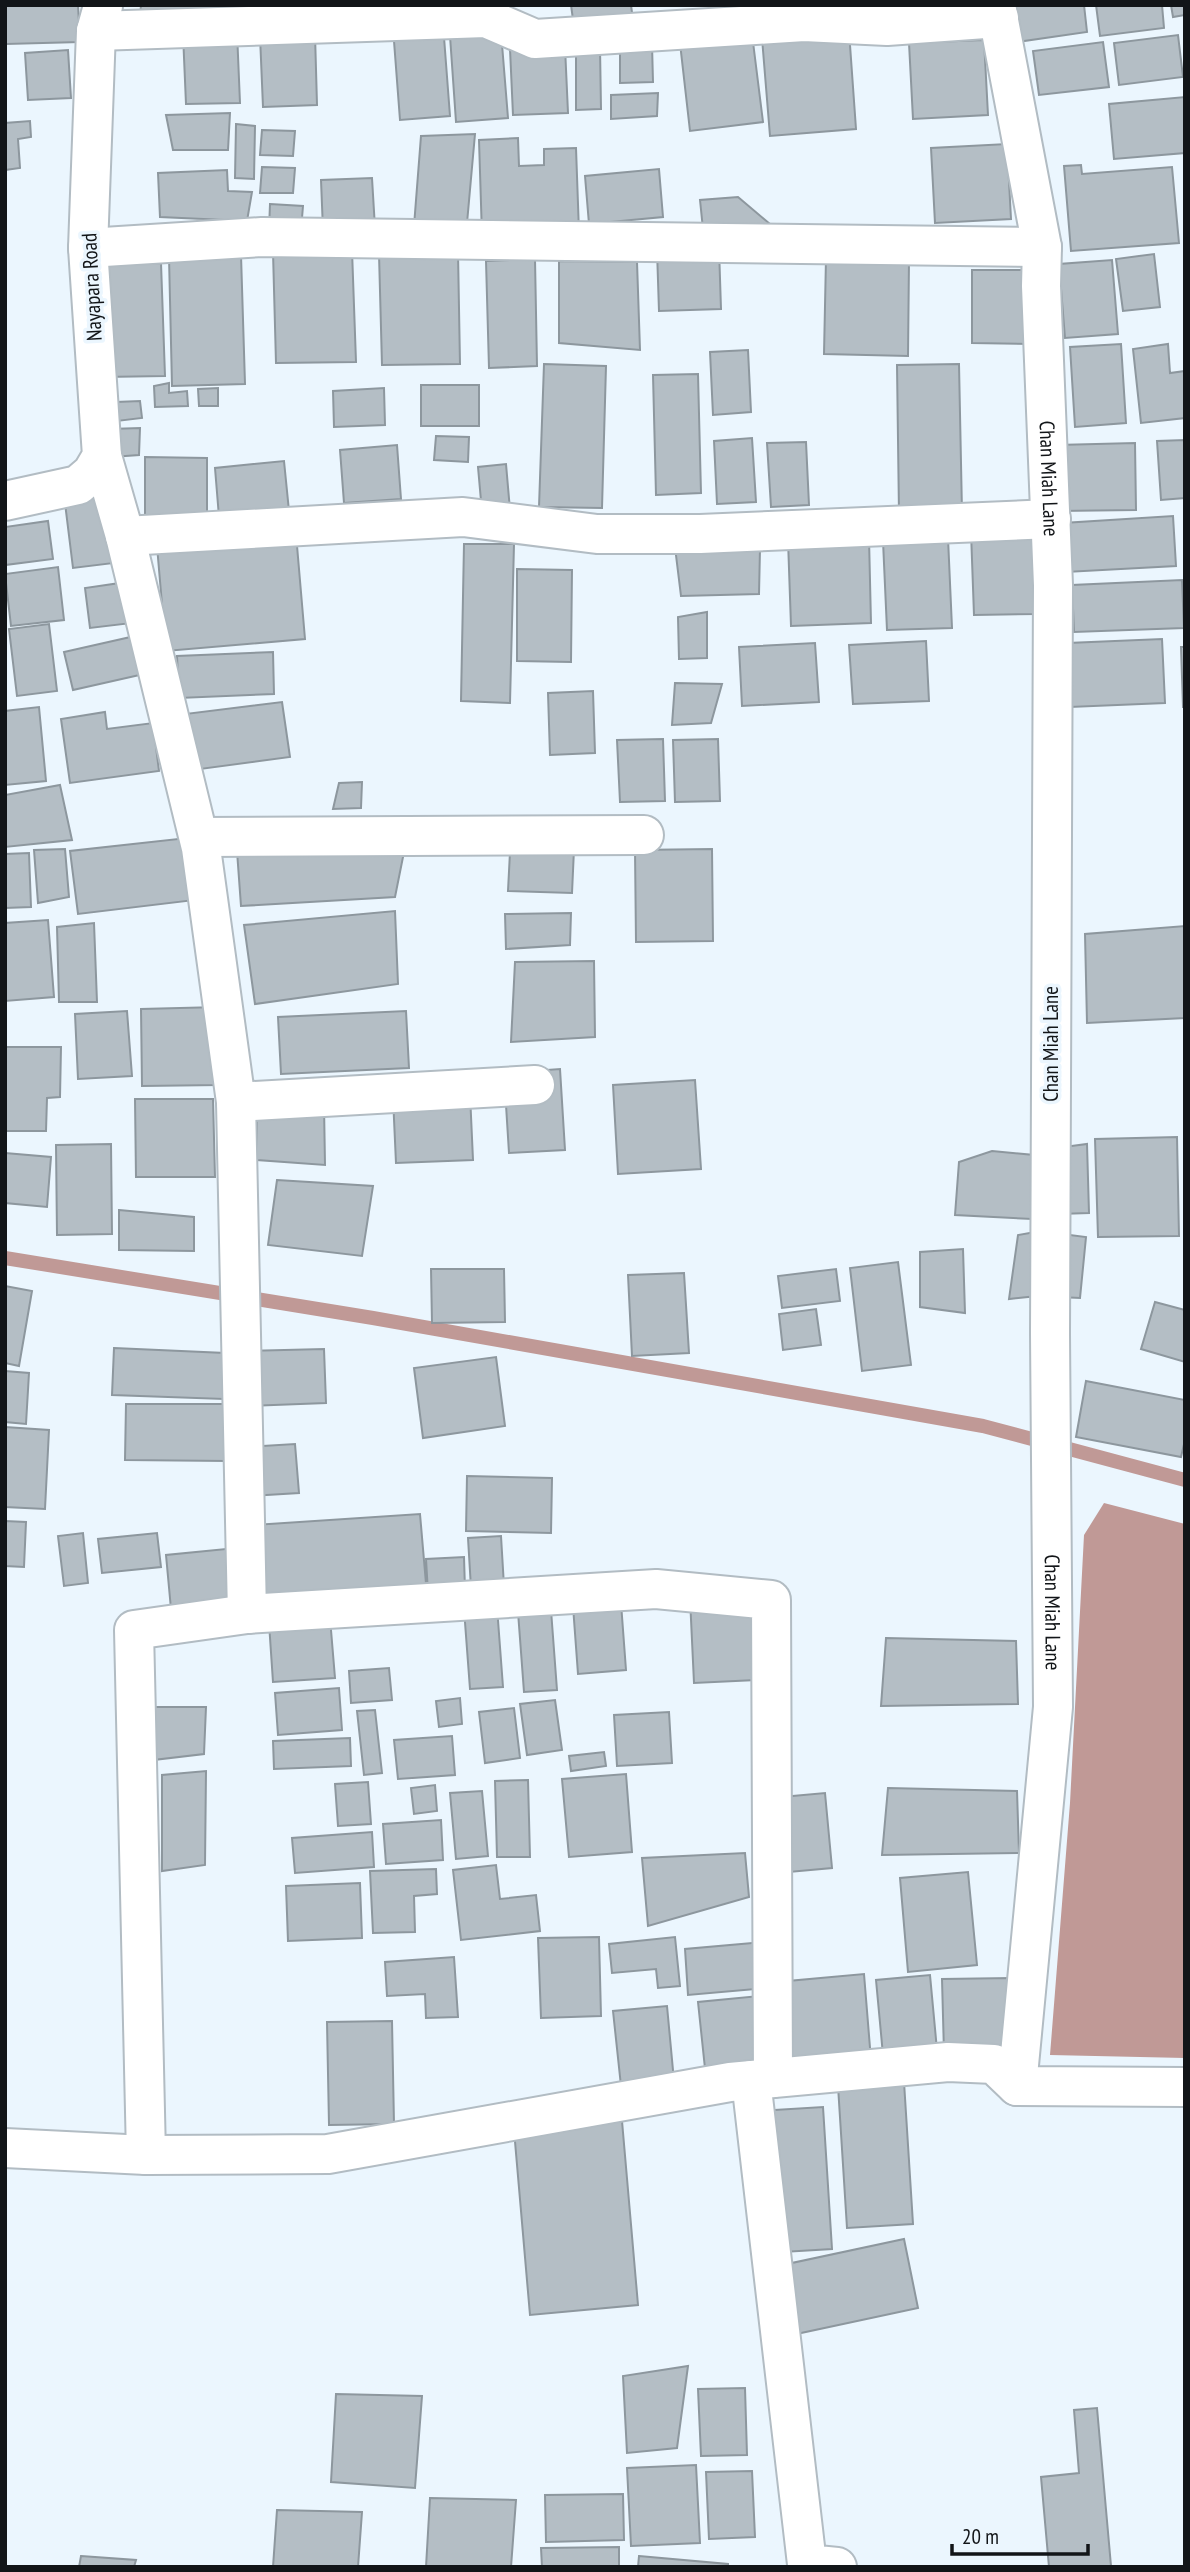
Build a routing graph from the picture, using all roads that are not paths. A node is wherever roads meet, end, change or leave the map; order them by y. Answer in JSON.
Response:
{"nodes":[{"id":1,"x":997,"y":12,"type":"edge"},
{"id":2,"x":100,"y":18,"type":"edge"},
{"id":3,"x":1042,"y":247,"type":"junction"},
{"id":4,"x":88,"y":248,"type":"junction"},
{"id":5,"x":103,"y":456,"type":"junction"},
{"id":6,"x":5,"y":501,"type":"edge"},
{"id":7,"x":1051,"y":519,"type":"junction"},
{"id":8,"x":125,"y":536,"type":"junction"},
{"id":9,"x":644,"y":835,"type":"dead end"},
{"id":10,"x":198,"y":837,"type":"junction"},
{"id":11,"x":535,"y":1085,"type":"dead end"},
{"id":12,"x":236,"y":1102,"type":"junction"},
{"id":13,"x":247,"y":1614,"type":"junction"},
{"id":14,"x":762,"y":2079,"type":"junction"},
{"id":15,"x":1017,"y":2086,"type":"junction"},
{"id":16,"x":1185,"y":2087,"type":"edge"},
{"id":17,"x":5,"y":2148,"type":"edge"},
{"id":18,"x":146,"y":2155,"type":"junction"},
{"id":19,"x":837,"y":2567,"type":"edge"}],
"edges":[{"from":1,"to":2,"type":"street"},
{"from":1,"to":3,"type":"street","name":"Chan Miah Lane"},
{"from":2,"to":4,"type":"street","name":"Nayapara Road"},
{"from":3,"to":4,"type":"street"},
{"from":3,"to":7,"type":"street","name":"Chan Miah Lane"},
{"from":4,"to":5,"type":"street","name":"Nayapara Road"},
{"from":5,"to":6,"type":"street"},
{"from":5,"to":8,"type":"street","name":"Nayapara Road"},
{"from":7,"to":8,"type":"street"},
{"from":7,"to":15,"type":"street","name":"Chan Miah Lane"},
{"from":8,"to":10,"type":"street","name":"Nayapara Road"},
{"from":9,"to":10,"type":"street"},
{"from":10,"to":12,"type":"street","name":"Nayapara Road"},
{"from":11,"to":12,"type":"street"},
{"from":12,"to":13,"type":"street","name":"Nayapara Road"},
{"from":13,"to":14,"type":"street"},
{"from":13,"to":18,"type":"street"},
{"from":14,"to":15,"type":"street"},
{"from":14,"to":18,"type":"street"},
{"from":14,"to":19,"type":"street"},
{"from":15,"to":16,"type":"street"},
{"from":17,"to":18,"type":"street"}]}
